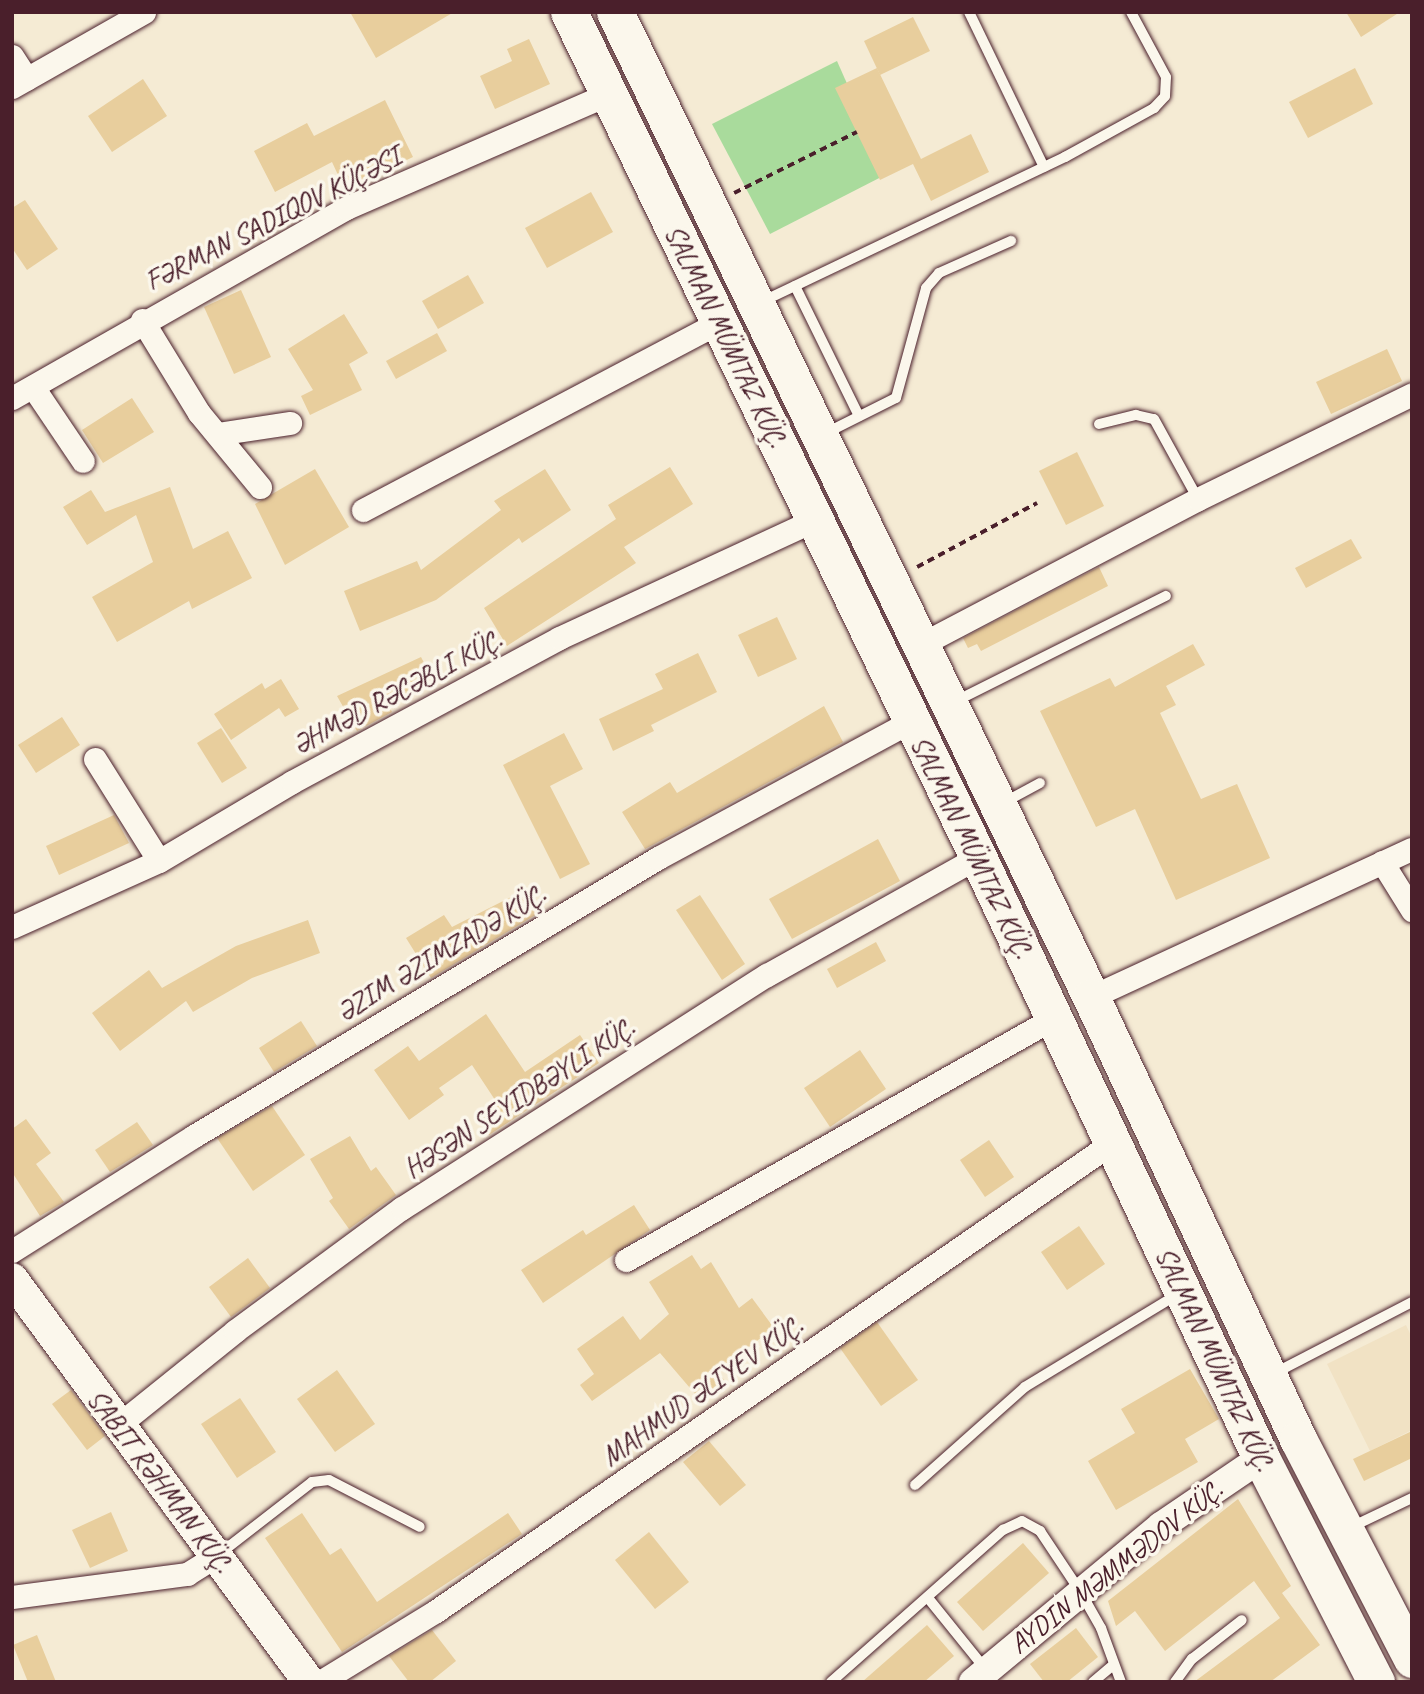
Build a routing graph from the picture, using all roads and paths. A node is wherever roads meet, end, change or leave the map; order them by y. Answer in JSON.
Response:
{"nodes":[{"id":1,"x":144,"y":12,"type":"edge"},
{"id":2,"x":569,"y":12,"type":"edge"},
{"id":3,"x":615,"y":12,"type":"edge"},
{"id":4,"x":970,"y":12,"type":"edge"},
{"id":5,"x":1131,"y":12,"type":"edge"},
{"id":6,"x":12,"y":55,"type":"edge"},
{"id":7,"x":19,"y":83,"type":"edge"},
{"id":8,"x":608,"y":94,"type":"junction"},
{"id":9,"x":857,"y":132,"type":"dead end"},
{"id":10,"x":1044,"y":167,"type":"junction"},
{"id":11,"x":708,"y":207,"type":"junction"},
{"id":12,"x":1011,"y":241,"type":"dead end"},
{"id":13,"x":795,"y":286,"type":"junction"},
{"id":14,"x":754,"y":305,"type":"junction"},
{"id":15,"x":142,"y":320,"type":"junction"},
{"id":16,"x":719,"y":322,"type":"junction"},
{"id":17,"x":33,"y":387,"type":"junction"},
{"id":18,"x":1412,"y":394,"type":"edge"},
{"id":19,"x":12,"y":398,"type":"edge"},
{"id":20,"x":859,"y":416,"type":"junction"},
{"id":21,"x":290,"y":423,"type":"dead end"},
{"id":22,"x":1099,"y":424,"type":"dead end"},
{"id":23,"x":218,"y":434,"type":"junction"},
{"id":24,"x":819,"y":437,"type":"junction"},
{"id":25,"x":83,"y":461,"type":"dead end"},
{"id":26,"x":260,"y":487,"type":"dead end"},
{"id":27,"x":1198,"y":499,"type":"junction"},
{"id":28,"x":1037,"y":503,"type":"dead end"},
{"id":29,"x":363,"y":510,"type":"dead end"},
{"id":30,"x":816,"y":519,"type":"junction"},
{"id":31,"x":890,"y":582,"type":"junction"},
{"id":32,"x":1166,"y":596,"type":"dead end"},
{"id":33,"x":920,"y":645,"type":"junction"},
{"id":34,"x":948,"y":704,"type":"junction"},
{"id":35,"x":910,"y":722,"type":"junction"},
{"id":36,"x":95,"y":759,"type":"dead end"},
{"id":37,"x":1040,"y":783,"type":"dead end"},
{"id":38,"x":997,"y":806,"type":"junction"},
{"id":39,"x":1412,"y":849,"type":"edge"},
{"id":40,"x":978,"y":857,"type":"junction"},
{"id":41,"x":159,"y":861,"type":"junction"},
{"id":42,"x":1382,"y":862,"type":"junction"},
{"id":43,"x":1412,"y":910,"type":"edge"},
{"id":44,"x":12,"y":927,"type":"edge"},
{"id":45,"x":1091,"y":997,"type":"junction"},
{"id":46,"x":1055,"y":1017,"type":"junction"},
{"id":47,"x":1113,"y":1142,"type":"junction"},
{"id":48,"x":12,"y":1251,"type":"edge"},
{"id":49,"x":626,"y":1260,"type":"dead end"},
{"id":50,"x":1216,"y":1262,"type":"junction"},
{"id":51,"x":12,"y":1279,"type":"edge"},
{"id":52,"x":1180,"y":1286,"type":"junction"},
{"id":53,"x":1412,"y":1302,"type":"edge"},
{"id":54,"x":1269,"y":1376,"type":"junction"},
{"id":55,"x":117,"y":1426,"type":"junction"},
{"id":56,"x":1298,"y":1439,"type":"junction"},
{"id":57,"x":1261,"y":1458,"type":"junction"},
{"id":58,"x":915,"y":1485,"type":"dead end"},
{"id":59,"x":1412,"y":1497,"type":"edge"},
{"id":60,"x":420,"y":1527,"type":"dead end"},
{"id":61,"x":1344,"y":1531,"type":"junction"},
{"id":62,"x":216,"y":1556,"type":"junction"},
{"id":63,"x":1080,"y":1591,"type":"junction"},
{"id":64,"x":12,"y":1597,"type":"edge"},
{"id":65,"x":928,"y":1598,"type":"junction"},
{"id":66,"x":1242,"y":1620,"type":"dead end"},
{"id":67,"x":1412,"y":1659,"type":"edge"},
{"id":68,"x":1112,"y":1666,"type":"junction"},
{"id":69,"x":980,"y":1676,"type":"edge"},
{"id":70,"x":309,"y":1682,"type":"edge"},
{"id":71,"x":320,"y":1682,"type":"edge"},
{"id":72,"x":831,"y":1682,"type":"edge"},
{"id":73,"x":1093,"y":1682,"type":"edge"},
{"id":74,"x":1121,"y":1682,"type":"edge"},
{"id":75,"x":1175,"y":1682,"type":"edge"},
{"id":76,"x":1376,"y":1682,"type":"edge"}],
"edges":[{"from":1,"to":7,"type":"street"},
{"from":2,"to":8,"type":"highway","name":"SALMAN MÜMTAZ KÜÇ."},
{"from":3,"to":11,"type":"highway"},
{"from":4,"to":10,"type":"lane"},
{"from":5,"to":10,"type":"lane"},
{"from":6,"to":7,"type":"street"},
{"from":8,"to":15,"type":"street"},
{"from":8,"to":16,"type":"highway","name":"SALMAN MÜMTAZ KÜÇ."},
{"from":9,"to":11,"type":"path"},
{"from":10,"to":13,"type":"lane"},
{"from":11,"to":14,"type":"highway"},
{"from":12,"to":20,"type":"lane"},
{"from":13,"to":14,"type":"lane"},
{"from":13,"to":20,"type":"lane"},
{"from":14,"to":16,"type":"highway"},
{"from":14,"to":24,"type":"highway"},
{"from":15,"to":17,"type":"street"},
{"from":15,"to":23,"type":"street"},
{"from":16,"to":29,"type":"street"},
{"from":16,"to":30,"type":"highway","name":"SALMAN MÜMTAZ KÜÇ."},
{"from":17,"to":19,"type":"street"},
{"from":17,"to":25,"type":"street"},
{"from":18,"to":27,"type":"street"},
{"from":20,"to":24,"type":"lane"},
{"from":21,"to":23,"type":"street"},
{"from":22,"to":27,"type":"lane"},
{"from":23,"to":26,"type":"street"},
{"from":24,"to":31,"type":"highway"},
{"from":27,"to":33,"type":"street"},
{"from":28,"to":31,"type":"path"},
{"from":30,"to":35,"type":"highway","name":"SALMAN MÜMTAZ KÜÇ."},
{"from":30,"to":41,"type":"street","name":"ƏHMƏD RƏCƏBLI KÜÇ."},
{"from":31,"to":33,"type":"highway"},
{"from":32,"to":34,"type":"lane"},
{"from":33,"to":34,"type":"highway"},
{"from":34,"to":38,"type":"highway"},
{"from":35,"to":40,"type":"highway","name":"SALMAN MÜMTAZ KÜÇ."},
{"from":35,"to":48,"type":"street","name":"ƏZIM ƏZIMZADƏ KÜÇ."},
{"from":36,"to":41,"type":"street"},
{"from":37,"to":38,"type":"lane"},
{"from":38,"to":45,"type":"highway"},
{"from":39,"to":42,"type":"street"},
{"from":40,"to":46,"type":"highway","name":"SALMAN MÜMTAZ KÜÇ."},
{"from":40,"to":55,"type":"street","name":"HƏSƏN SEYIDBƏYLI KÜÇ."},
{"from":41,"to":44,"type":"street","name":"ƏHMƏD RƏCƏBLI KÜÇ."},
{"from":42,"to":43,"type":"street"},
{"from":42,"to":45,"type":"street"},
{"from":45,"to":46,"type":"highway"},
{"from":45,"to":50,"type":"highway"},
{"from":46,"to":47,"type":"highway","name":"SALMAN MÜMTAZ KÜÇ."},
{"from":46,"to":49,"type":"street"},
{"from":47,"to":52,"type":"highway","name":"SALMAN MÜMTAZ KÜÇ."},
{"from":47,"to":71,"type":"street","name":"MAHMUD ƏLIYEV KÜÇ."},
{"from":50,"to":52,"type":"highway"},
{"from":50,"to":54,"type":"highway"},
{"from":51,"to":55,"type":"main road","name":"SABIT RƏHMAN KÜÇ."},
{"from":52,"to":57,"type":"highway","name":"SALMAN MÜMTAZ KÜÇ."},
{"from":52,"to":58,"type":"lane"},
{"from":53,"to":54,"type":"lane"},
{"from":54,"to":56,"type":"highway"},
{"from":55,"to":62,"type":"main road","name":"SABIT RƏHMAN KÜÇ."},
{"from":56,"to":57,"type":"highway"},
{"from":56,"to":61,"type":"highway"},
{"from":57,"to":63,"type":"street"},
{"from":57,"to":76,"type":"highway","name":"SALMAN MÜMTAZ KÜÇ."},
{"from":59,"to":61,"type":"lane"},
{"from":60,"to":62,"type":"lane"},
{"from":61,"to":67,"type":"highway"},
{"from":62,"to":64,"type":"street"},
{"from":62,"to":70,"type":"main road","name":"SABIT RƏHMAN KÜÇ."},
{"from":63,"to":65,"type":"lane"},
{"from":63,"to":68,"type":"lane"},
{"from":63,"to":69,"type":"street"},
{"from":65,"to":69,"type":"lane"},
{"from":65,"to":72,"type":"lane"},
{"from":66,"to":75,"type":"lane"},
{"from":68,"to":73,"type":"lane"},
{"from":68,"to":74,"type":"lane"}]}
